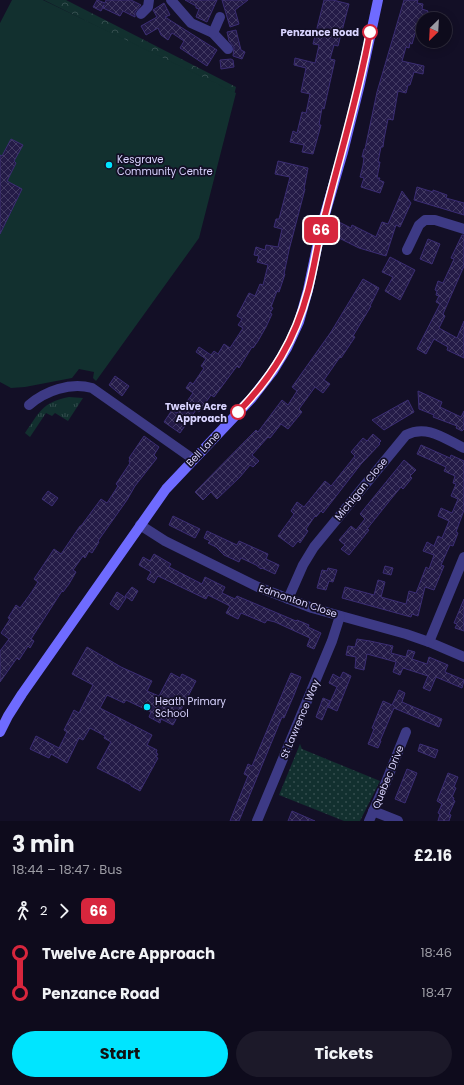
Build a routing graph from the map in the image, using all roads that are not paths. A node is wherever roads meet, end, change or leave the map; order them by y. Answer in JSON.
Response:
{"nodes":[{"id":1,"x":149,"y":0,"type":"edge"},
{"id":2,"x":171,"y":0,"type":"edge"},
{"id":3,"x":378,"y":0,"type":"edge"},
{"id":4,"x":141,"y":14,"type":"dead end"},
{"id":5,"x":220,"y":17,"type":"dead end"},
{"id":6,"x":213,"y":33,"type":"junction"},
{"id":7,"x":228,"y":49,"type":"dead end"},
{"id":8,"x":464,"y":229,"type":"edge"},
{"id":9,"x":407,"y":250,"type":"dead end"},
{"id":10,"x":29,"y":405,"type":"dead end"},
{"id":11,"x":464,"y":448,"type":"edge"},
{"id":12,"x":193,"y":459,"type":"junction"},
{"id":13,"x":140,"y":525,"type":"junction"},
{"id":14,"x":464,"y":556,"type":"edge"},
{"id":15,"x":288,"y":599,"type":"junction"},
{"id":16,"x":340,"y":616,"type":"junction"},
{"id":17,"x":429,"y":642,"type":"junction"},
{"id":18,"x":464,"y":657,"type":"edge"},
{"id":19,"x":0,"y":732,"type":"edge"},
{"id":20,"x":406,"y":732,"type":"dead end"},
{"id":21,"x":373,"y":811,"type":"junction"},
{"id":22,"x":257,"y":821,"type":"edge"},
{"id":23,"x":369,"y":821,"type":"edge"},
{"id":24,"x":398,"y":821,"type":"edge"}],
"edges":[{"from":1,"to":4,"type":"street"},
{"from":2,"to":6,"type":"street"},
{"from":3,"to":12,"type":"street","name":"Bell Lane"},
{"from":5,"to":6,"type":"street"},
{"from":6,"to":7,"type":"street"},
{"from":8,"to":9,"type":"street"},
{"from":10,"to":12,"type":"street"},
{"from":11,"to":15,"type":"street","name":"Michigan Close"},
{"from":12,"to":13,"type":"street","name":"Bell Lane"},
{"from":13,"to":15,"type":"street","name":"Edmonton Close"},
{"from":13,"to":19,"type":"street","name":"Bell Lane"},
{"from":14,"to":17,"type":"street"},
{"from":15,"to":16,"type":"street","name":"Edmonton Close"},
{"from":16,"to":17,"type":"street","name":"Edmonton Close"},
{"from":16,"to":22,"type":"street","name":"St Lawrence Way"},
{"from":17,"to":18,"type":"street","name":"Edmonton Close"},
{"from":20,"to":21,"type":"street","name":"Quebec Drive"},
{"from":21,"to":23,"type":"street","name":"Quebec Drive"},
{"from":21,"to":24,"type":"street"}]}
